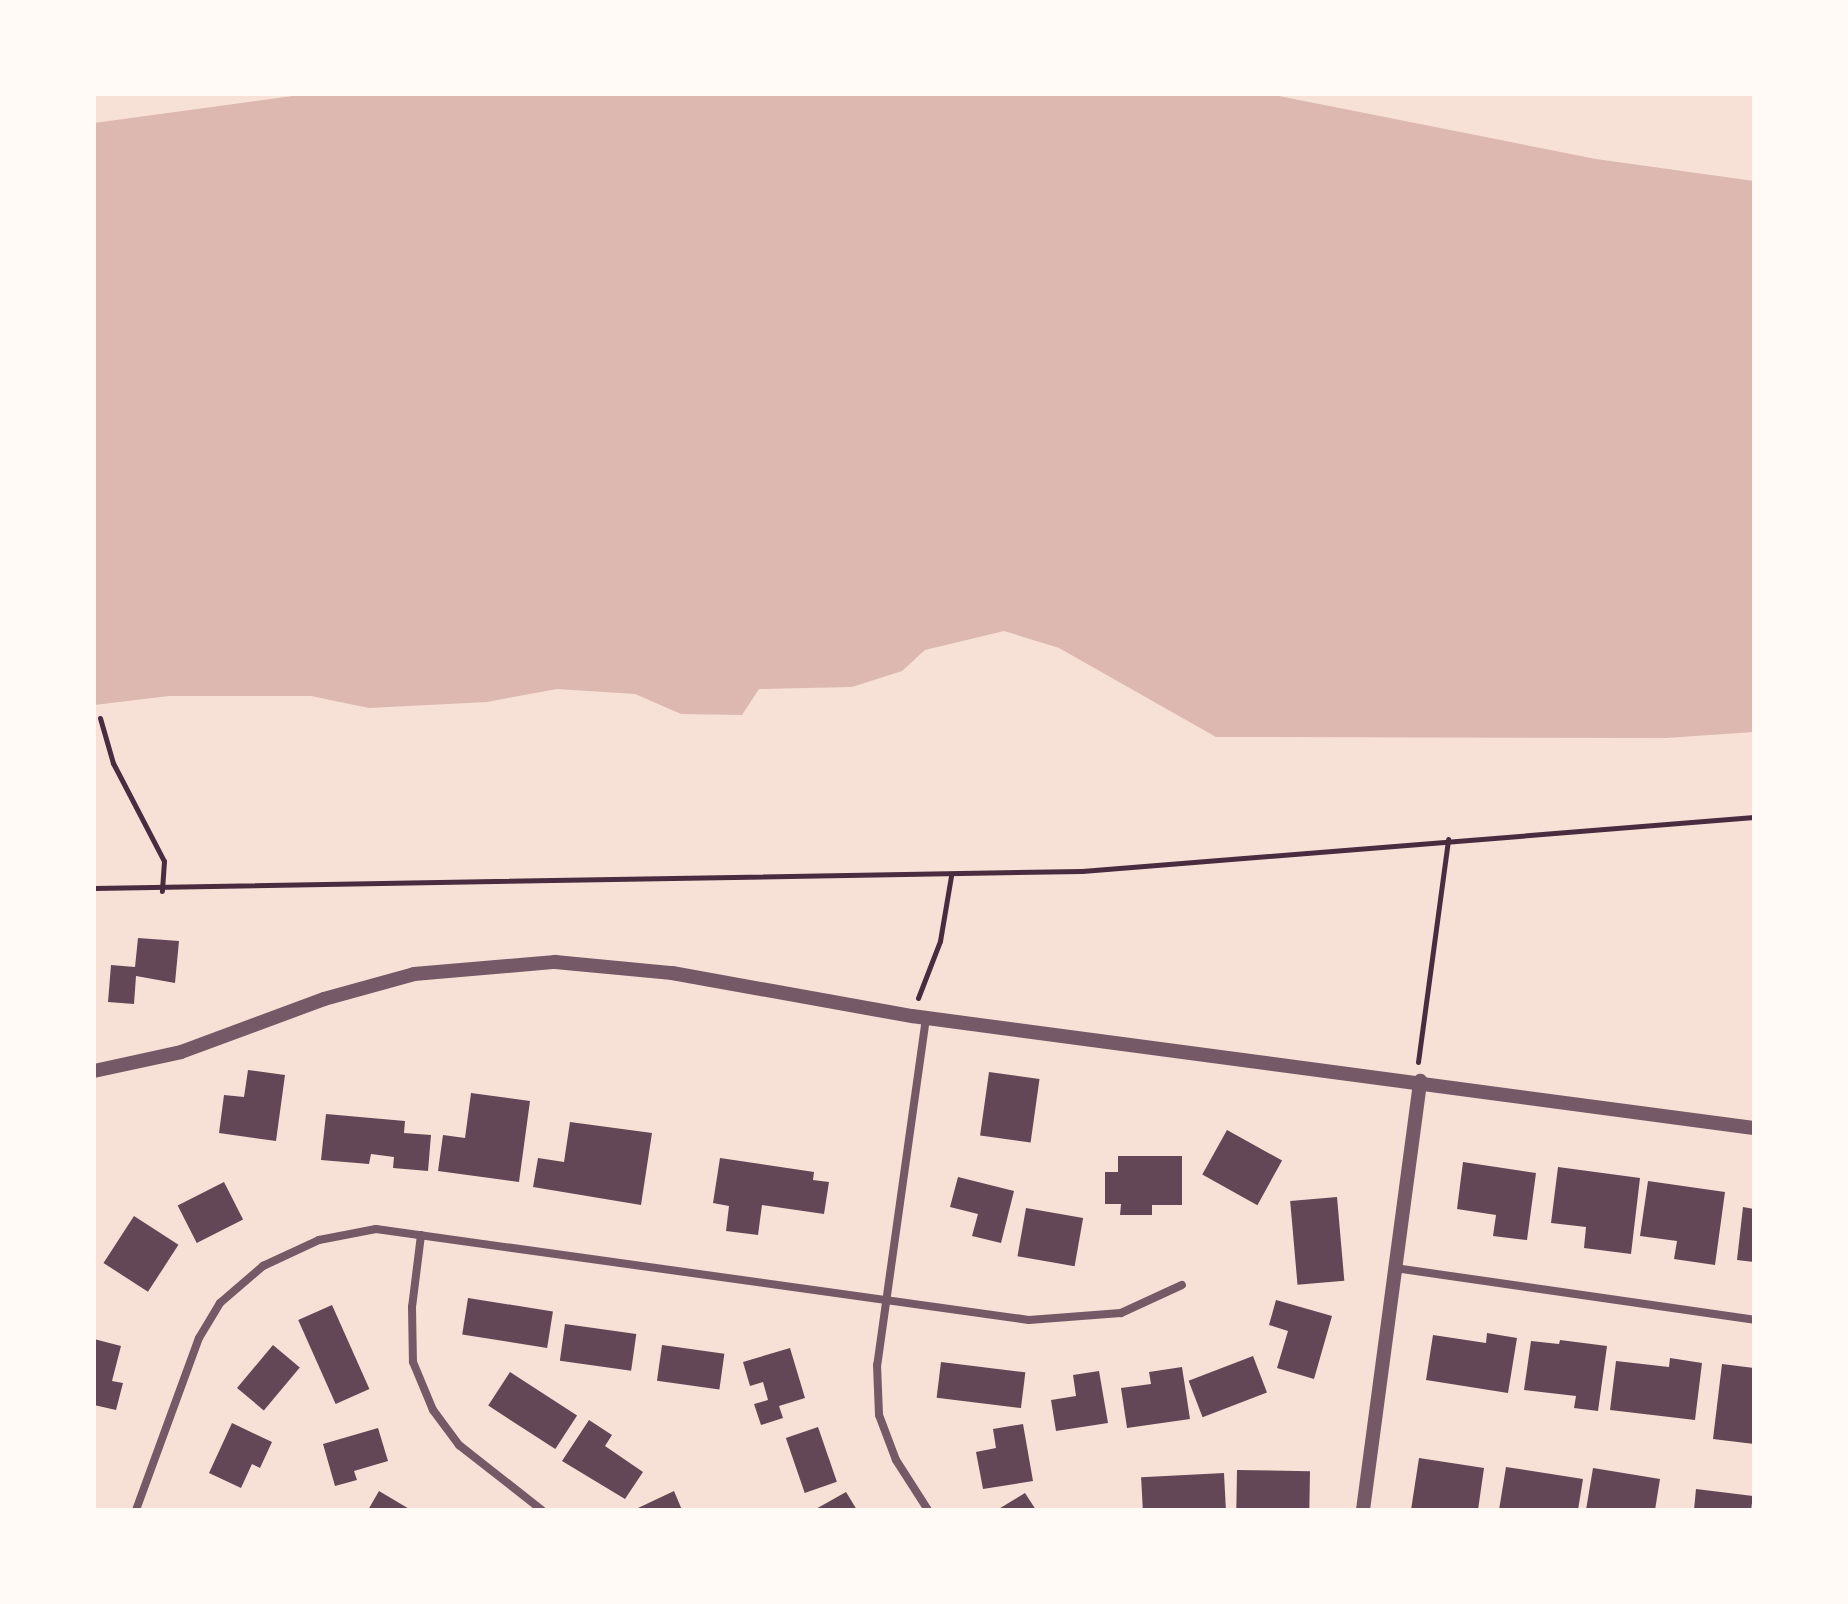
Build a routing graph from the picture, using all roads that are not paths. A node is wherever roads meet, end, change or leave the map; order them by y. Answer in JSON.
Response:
{"nodes":[{"id":1,"x":919,"y":1017,"type":"junction"},
{"id":2,"x":94,"y":1071,"type":"edge"},
{"id":3,"x":1420,"y":1081,"type":"junction"},
{"id":4,"x":1754,"y":1128,"type":"edge"},
{"id":5,"x":421,"y":1235,"type":"junction"},
{"id":6,"x":1395,"y":1268,"type":"junction"},
{"id":7,"x":1182,"y":1285,"type":"dead end"},
{"id":8,"x":884,"y":1300,"type":"junction"},
{"id":9,"x":1754,"y":1320,"type":"edge"},
{"id":10,"x":136,"y":1510,"type":"edge"},
{"id":11,"x":542,"y":1510,"type":"edge"},
{"id":12,"x":928,"y":1510,"type":"edge"},
{"id":13,"x":1363,"y":1510,"type":"edge"}],
"edges":[{"from":1,"to":2,"type":"street"},
{"from":1,"to":3,"type":"street"},
{"from":1,"to":8,"type":"street"},
{"from":3,"to":4,"type":"street"},
{"from":3,"to":6,"type":"street"},
{"from":5,"to":8,"type":"street"},
{"from":5,"to":10,"type":"street"},
{"from":5,"to":11,"type":"street"},
{"from":6,"to":9,"type":"street"},
{"from":6,"to":13,"type":"street"},
{"from":7,"to":8,"type":"street"},
{"from":8,"to":12,"type":"street"}]}
